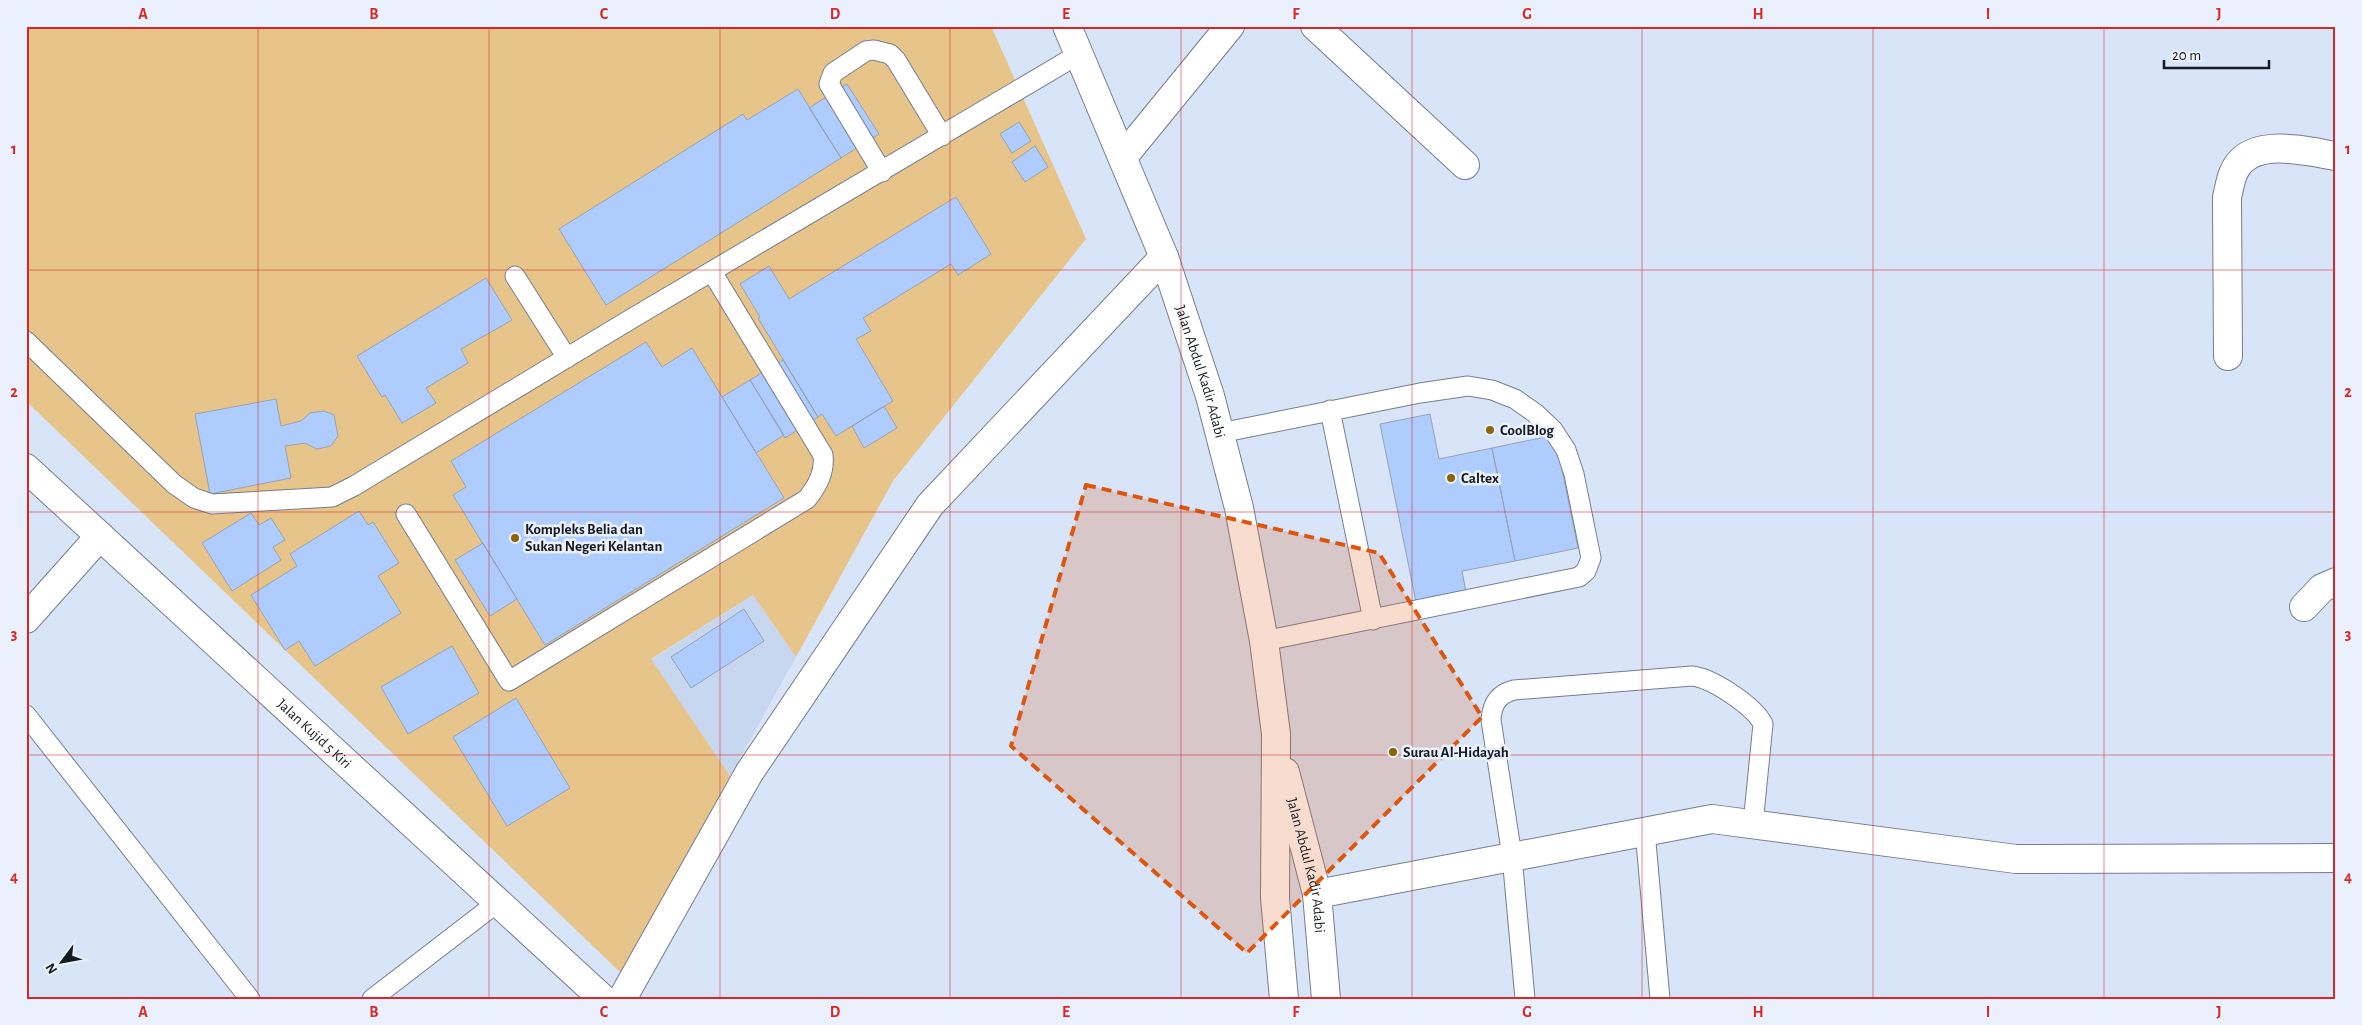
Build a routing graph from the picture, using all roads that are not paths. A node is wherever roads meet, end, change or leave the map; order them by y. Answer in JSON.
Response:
{"nodes":[{"id":1,"x":1067,"y":26,"type":"edge"},
{"id":2,"x":1230,"y":26,"type":"edge"},
{"id":3,"x":1315,"y":26,"type":"edge"},
{"id":4,"x":1079,"y":54,"type":"junction"},
{"id":5,"x":942,"y":136,"type":"junction"},
{"id":6,"x":2336,"y":156,"type":"edge"},
{"id":7,"x":1123,"y":157,"type":"junction"},
{"id":8,"x":1465,"y":165,"type":"dead end"},
{"id":9,"x":882,"y":172,"type":"junction"},
{"id":10,"x":1164,"y":257,"type":"junction"},
{"id":11,"x":712,"y":272,"type":"junction"},
{"id":12,"x":515,"y":276,"type":"dead end"},
{"id":13,"x":26,"y":341,"type":"edge"},
{"id":14,"x":2228,"y":356,"type":"dead end"},
{"id":15,"x":567,"y":358,"type":"junction"},
{"id":16,"x":1330,"y":410,"type":"junction"},
{"id":17,"x":1220,"y":433,"type":"junction"},
{"id":18,"x":26,"y":468,"type":"edge"},
{"id":19,"x":406,"y":514,"type":"dead end"},
{"id":20,"x":100,"y":536,"type":"junction"},
{"id":21,"x":2336,"y":582,"type":"edge"},
{"id":22,"x":2304,"y":607,"type":"dead end"},
{"id":23,"x":26,"y":619,"type":"edge"},
{"id":24,"x":1373,"y":620,"type":"junction"},
{"id":25,"x":1264,"y":641,"type":"junction"},
{"id":26,"x":26,"y":715,"type":"edge"},
{"id":27,"x":1276,"y":734,"type":"junction"},
{"id":28,"x":1753,"y":824,"type":"junction"},
{"id":29,"x":1645,"y":831,"type":"junction"},
{"id":30,"x":1512,"y":856,"type":"junction"},
{"id":31,"x":2336,"y":858,"type":"edge"},
{"id":32,"x":1317,"y":894,"type":"junction"},
{"id":33,"x":498,"y":902,"type":"junction"},
{"id":34,"x":250,"y":999,"type":"edge"},
{"id":35,"x":372,"y":999,"type":"edge"},
{"id":36,"x":603,"y":999,"type":"edge"},
{"id":37,"x":622,"y":999,"type":"edge"},
{"id":38,"x":1284,"y":999,"type":"edge"},
{"id":39,"x":1326,"y":999,"type":"edge"},
{"id":40,"x":1525,"y":999,"type":"edge"},
{"id":41,"x":1660,"y":999,"type":"edge"}],
"edges":[{"from":1,"to":4,"type":"street","name":"Jalan Abdul Kadir Adabi"},
{"from":2,"to":7,"type":"street"},
{"from":3,"to":8,"type":"street"},
{"from":4,"to":5,"type":"lane"},
{"from":4,"to":7,"type":"street","name":"Jalan Abdul Kadir Adabi"},
{"from":5,"to":9,"type":"lane"},
{"from":5,"to":9,"type":"lane"},
{"from":6,"to":14,"type":"street"},
{"from":7,"to":10,"type":"street","name":"Jalan Abdul Kadir Adabi"},
{"from":9,"to":11,"type":"lane"},
{"from":10,"to":17,"type":"street","name":"Jalan Abdul Kadir Adabi"},
{"from":10,"to":37,"type":"street"},
{"from":11,"to":15,"type":"lane"},
{"from":11,"to":19,"type":"lane"},
{"from":12,"to":15,"type":"lane"},
{"from":13,"to":15,"type":"lane"},
{"from":16,"to":17,"type":"lane"},
{"from":16,"to":24,"type":"lane"},
{"from":16,"to":24,"type":"lane"},
{"from":17,"to":25,"type":"street","name":"Jalan Abdul Kadir Adabi"},
{"from":18,"to":20,"type":"street","name":"Jalan Kujid 5 Kiri"},
{"from":20,"to":23,"type":"street"},
{"from":20,"to":33,"type":"street","name":"Jalan Kujid 5 Kiri"},
{"from":21,"to":22,"type":"street"},
{"from":24,"to":25,"type":"lane"},
{"from":25,"to":27,"type":"street","name":"Jalan Abdul Kadir Adabi"},
{"from":26,"to":34,"type":"lane"},
{"from":27,"to":32,"type":"street","name":"Jalan Abdul Kadir Adabi"},
{"from":27,"to":38,"type":"street","name":"Jalan Abdul Kadir Adabi"},
{"from":28,"to":29,"type":"street"},
{"from":28,"to":30,"type":"lane"},
{"from":28,"to":31,"type":"street"},
{"from":29,"to":30,"type":"street"},
{"from":29,"to":41,"type":"lane"},
{"from":30,"to":32,"type":"street"},
{"from":30,"to":40,"type":"lane"},
{"from":32,"to":39,"type":"street","name":"Jalan Abdul Kadir Adabi"},
{"from":33,"to":35,"type":"lane"},
{"from":33,"to":36,"type":"street","name":"Jalan Kujid 5 Kiri"}]}
